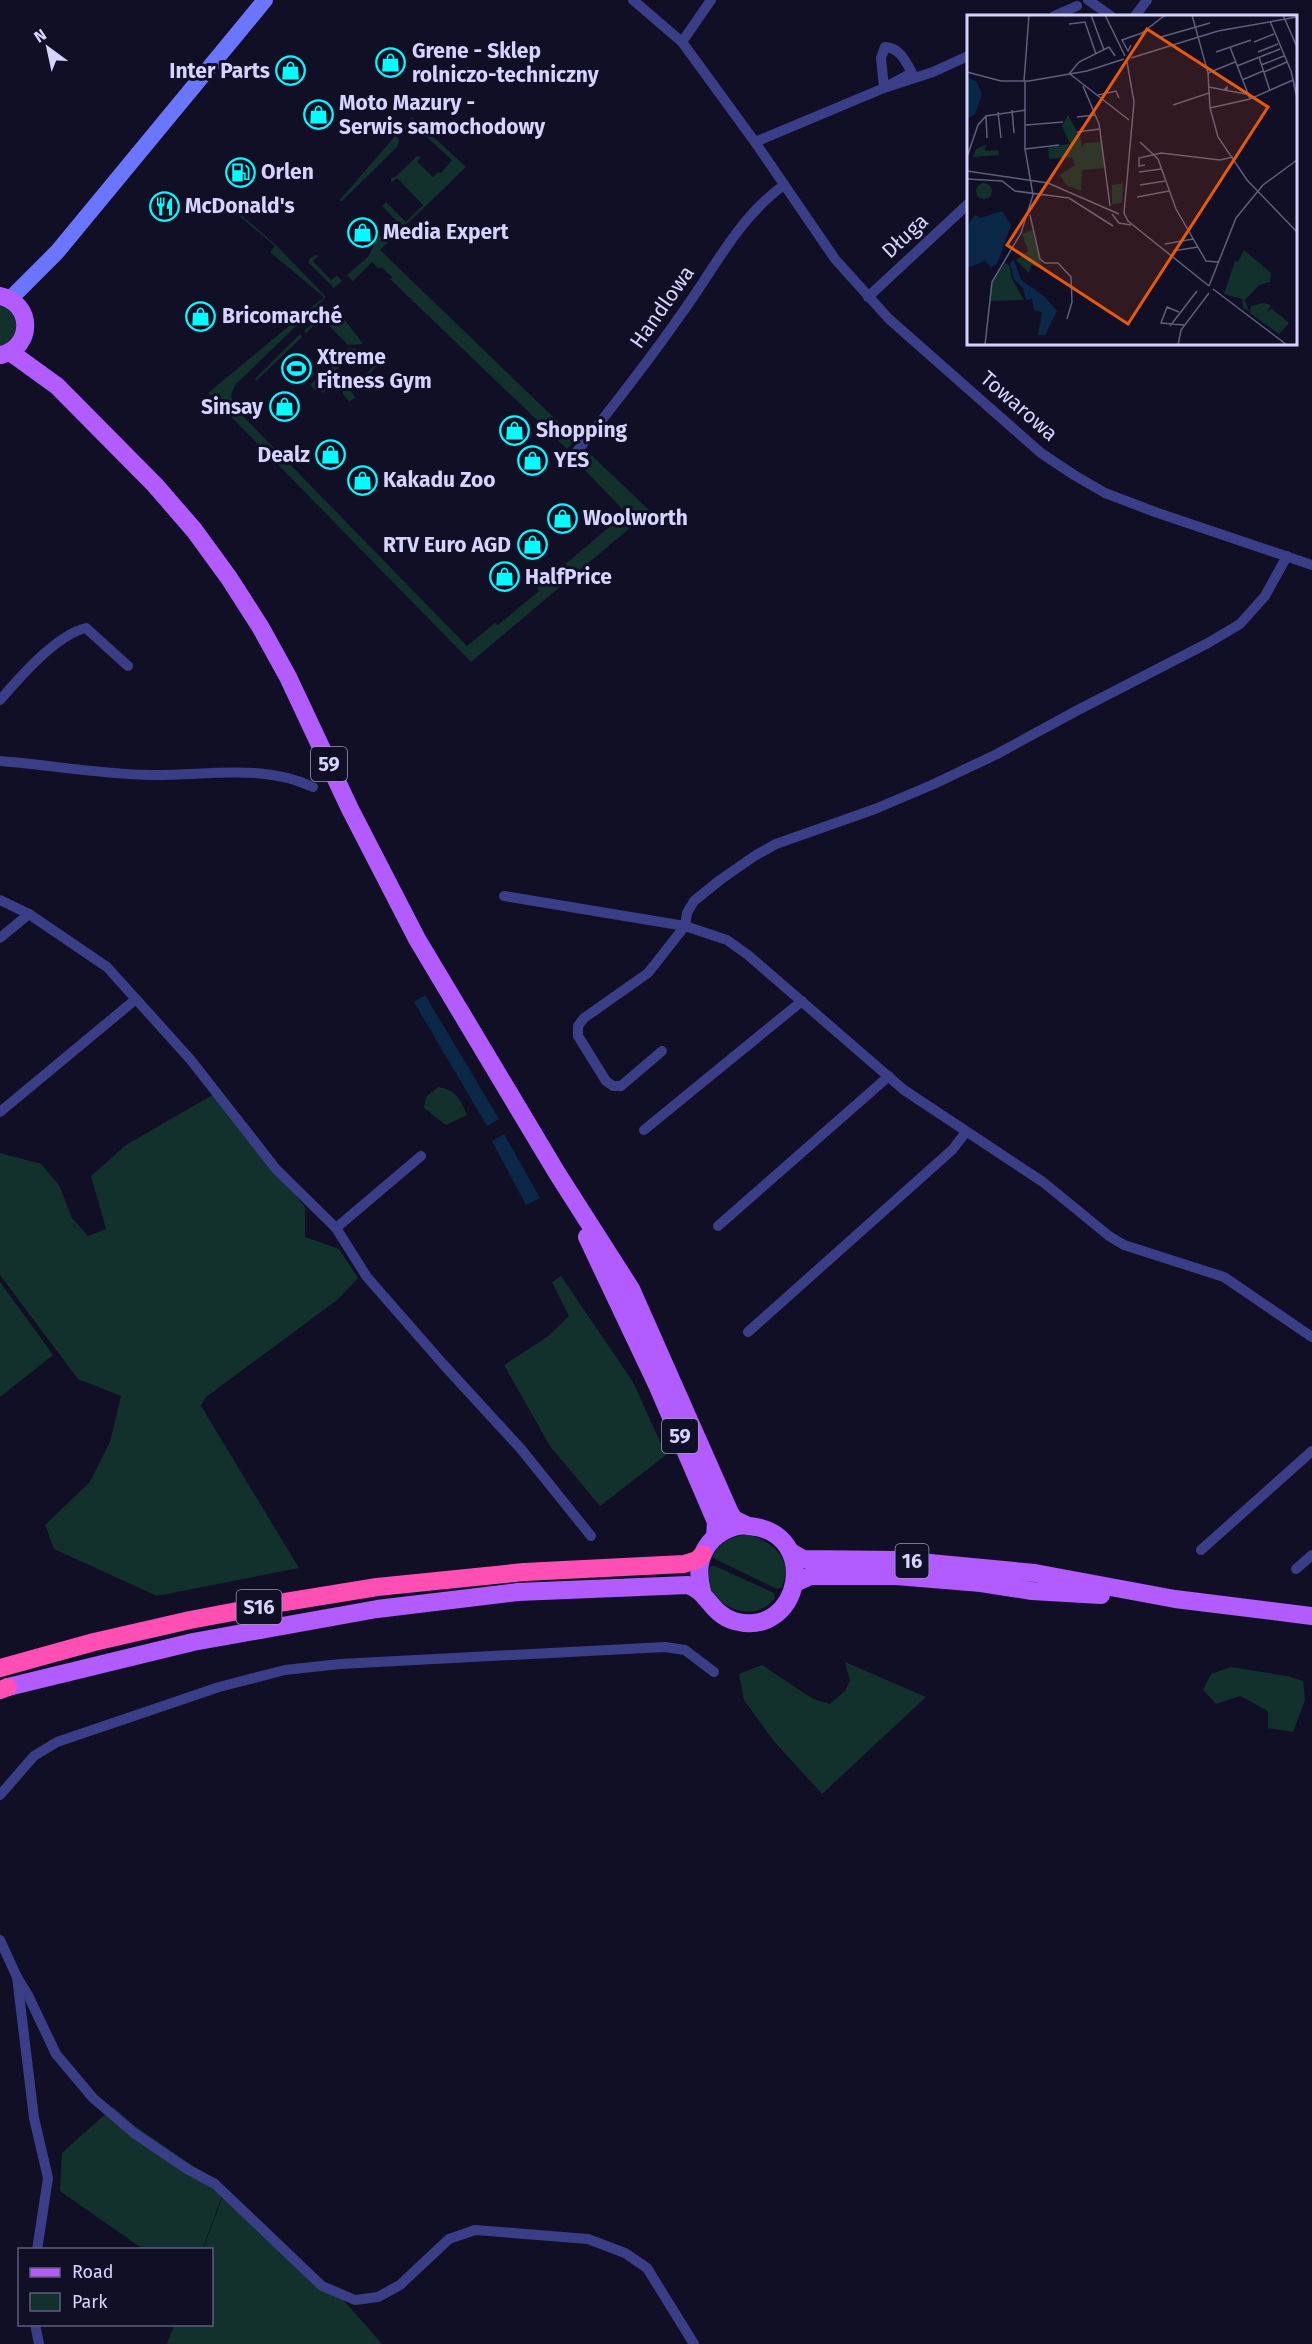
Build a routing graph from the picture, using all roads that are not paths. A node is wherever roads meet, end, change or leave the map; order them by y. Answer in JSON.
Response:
{"nodes":[{"id":1,"x":266,"y":0,"type":"edge"},
{"id":2,"x":633,"y":0,"type":"edge"},
{"id":3,"x":711,"y":0,"type":"edge"},
{"id":4,"x":1088,"y":0,"type":"edge"},
{"id":5,"x":1147,"y":0,"type":"edge"},
{"id":6,"x":1077,"y":6,"type":"dead end"},
{"id":7,"x":1056,"y":15,"type":"edge"},
{"id":8,"x":1110,"y":15,"type":"edge"},
{"id":9,"x":1136,"y":15,"type":"edge"},
{"id":10,"x":682,"y":42,"type":"junction"},
{"id":11,"x":967,"y":57,"type":"edge"},
{"id":12,"x":755,"y":142,"type":"junction"},
{"id":13,"x":784,"y":185,"type":"junction"},
{"id":14,"x":967,"y":206,"type":"edge"},
{"id":15,"x":868,"y":297,"type":"junction"},
{"id":16,"x":10,"y":301,"type":"edge"},
{"id":17,"x":11,"y":349,"type":"edge"},
{"id":18,"x":574,"y":455,"type":"dead end"},
{"id":19,"x":1287,"y":556,"type":"junction"},
{"id":20,"x":1312,"y":565,"type":"edge"},
{"id":21,"x":128,"y":666,"type":"dead end"},
{"id":22,"x":0,"y":700,"type":"edge"},
{"id":23,"x":0,"y":761,"type":"edge"},
{"id":24,"x":313,"y":786,"type":"dead end"},
{"id":25,"x":504,"y":896,"type":"dead end"},
{"id":26,"x":0,"y":900,"type":"edge"},
{"id":27,"x":29,"y":914,"type":"junction"},
{"id":28,"x":685,"y":926,"type":"junction"},
{"id":29,"x":0,"y":938,"type":"edge"},
{"id":30,"x":136,"y":999,"type":"junction"},
{"id":31,"x":802,"y":1001,"type":"junction"},
{"id":32,"x":662,"y":1051,"type":"dead end"},
{"id":33,"x":889,"y":1076,"type":"junction"},
{"id":34,"x":0,"y":1112,"type":"edge"},
{"id":35,"x":644,"y":1130,"type":"dead end"},
{"id":36,"x":966,"y":1132,"type":"junction"},
{"id":37,"x":421,"y":1156,"type":"dead end"},
{"id":38,"x":557,"y":1173,"type":"junction"},
{"id":39,"x":718,"y":1226,"type":"dead end"},
{"id":40,"x":336,"y":1228,"type":"junction"},
{"id":41,"x":748,"y":1332,"type":"dead end"},
{"id":42,"x":1312,"y":1337,"type":"edge"},
{"id":43,"x":1312,"y":1451,"type":"edge"},
{"id":44,"x":746,"y":1525,"type":"junction"},
{"id":45,"x":591,"y":1536,"type":"dead end"},
{"id":46,"x":715,"y":1538,"type":"junction"},
{"id":47,"x":1202,"y":1550,"type":"dead end"},
{"id":48,"x":791,"y":1552,"type":"junction"},
{"id":49,"x":703,"y":1554,"type":"junction"},
{"id":50,"x":1312,"y":1555,"type":"edge"},
{"id":51,"x":1296,"y":1569,"type":"dead end"},
{"id":52,"x":795,"y":1582,"type":"junction"},
{"id":53,"x":703,"y":1595,"type":"junction"},
{"id":54,"x":1175,"y":1599,"type":"junction"},
{"id":55,"x":1312,"y":1616,"type":"edge"},
{"id":56,"x":0,"y":1668,"type":"edge"},
{"id":57,"x":714,"y":1672,"type":"dead end"},
{"id":58,"x":4,"y":1688,"type":"edge"},
{"id":59,"x":0,"y":1796,"type":"edge"},
{"id":60,"x":0,"y":1940,"type":"edge"},
{"id":61,"x":17,"y":1977,"type":"junction"},
{"id":62,"x":37,"y":2248,"type":"edge"},
{"id":63,"x":35,"y":2326,"type":"edge"},
{"id":64,"x":39,"y":2344,"type":"edge"},
{"id":65,"x":694,"y":2344,"type":"edge"}],
"edges":[{"from":1,"to":16,"type":"street"},
{"from":2,"to":10,"type":"street","name":"Towarowa"},
{"from":3,"to":10,"type":"street"},
{"from":4,"to":8,"type":"street"},
{"from":5,"to":9,"type":"street"},
{"from":6,"to":7,"type":"street"},
{"from":10,"to":12,"type":"street","name":"Towarowa"},
{"from":11,"to":12,"type":"street"},
{"from":12,"to":13,"type":"street","name":"Towarowa"},
{"from":13,"to":15,"type":"street","name":"Towarowa"},
{"from":13,"to":18,"type":"street","name":"Handlowa"},
{"from":14,"to":15,"type":"street","name":"Długa"},
{"from":15,"to":19,"type":"street","name":"Towarowa"},
{"from":16,"to":17,"type":"main road","number":"59"},
{"from":17,"to":38,"type":"main road","number":"59"},
{"from":19,"to":20,"type":"street","name":"Towarowa"},
{"from":19,"to":28,"type":"street"},
{"from":21,"to":22,"type":"street"},
{"from":23,"to":24,"type":"street"},
{"from":25,"to":28,"type":"street"},
{"from":26,"to":27,"type":"street"},
{"from":27,"to":29,"type":"street"},
{"from":27,"to":30,"type":"street"},
{"from":28,"to":31,"type":"street"},
{"from":28,"to":32,"type":"street"},
{"from":30,"to":34,"type":"street"},
{"from":30,"to":40,"type":"street"},
{"from":31,"to":33,"type":"street"},
{"from":31,"to":35,"type":"street"},
{"from":33,"to":36,"type":"street"},
{"from":33,"to":39,"type":"street"},
{"from":36,"to":41,"type":"street"},
{"from":36,"to":42,"type":"street"},
{"from":37,"to":40,"type":"street"},
{"from":38,"to":44,"type":"main road","number":"59"},
{"from":38,"to":46,"type":"main road","number":"59"},
{"from":40,"to":45,"type":"street"},
{"from":43,"to":47,"type":"street"},
{"from":44,"to":46,"type":"main road"},
{"from":44,"to":48,"type":"main road"},
{"from":46,"to":49,"type":"main road"},
{"from":48,"to":52,"type":"main road"},
{"from":48,"to":54,"type":"main road","number":"16"},
{"from":49,"to":53,"type":"main road"},
{"from":49,"to":56,"type":"highway","number":"S16"},
{"from":50,"to":51,"type":"street"},
{"from":52,"to":53,"type":"main road"},
{"from":52,"to":54,"type":"main road","number":"16"},
{"from":53,"to":58,"type":"main road","number":"S16"},
{"from":54,"to":55,"type":"main road","number":"16"},
{"from":57,"to":59,"type":"street"},
{"from":60,"to":61,"type":"street"},
{"from":61,"to":62,"type":"street"},
{"from":61,"to":65,"type":"street"},
{"from":63,"to":64,"type":"street"}]}
